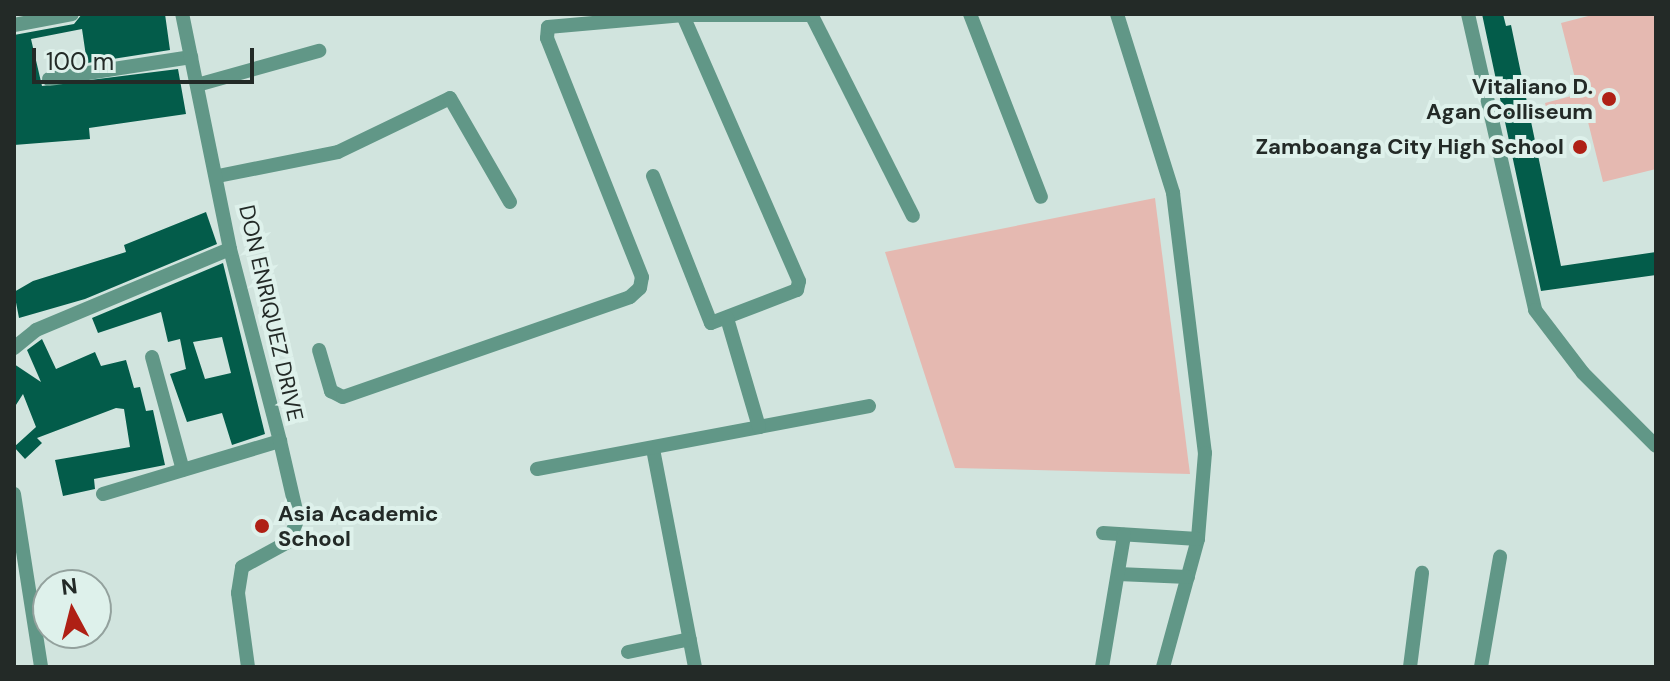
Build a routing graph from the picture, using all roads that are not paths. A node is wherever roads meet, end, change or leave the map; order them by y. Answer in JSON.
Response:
{"nodes":[{"id":1,"x":72,"y":14,"type":"edge"},
{"id":2,"x":182,"y":14,"type":"edge"},
{"id":3,"x":810,"y":14,"type":"edge"},
{"id":4,"x":970,"y":14,"type":"edge"},
{"id":5,"x":1117,"y":14,"type":"edge"},
{"id":6,"x":1468,"y":14,"type":"edge"},
{"id":7,"x":683,"y":15,"type":"edge"},
{"id":8,"x":650,"y":17,"type":"edge"},
{"id":9,"x":14,"y":25,"type":"edge"},
{"id":10,"x":319,"y":51,"type":"dead end"},
{"id":11,"x":191,"y":57,"type":"junction"},
{"id":12,"x":49,"y":79,"type":"dead end"},
{"id":13,"x":197,"y":85,"type":"junction"},
{"id":14,"x":218,"y":176,"type":"junction"},
{"id":15,"x":653,"y":176,"type":"dead end"},
{"id":16,"x":1041,"y":197,"type":"dead end"},
{"id":17,"x":510,"y":202,"type":"dead end"},
{"id":18,"x":913,"y":216,"type":"dead end"},
{"id":19,"x":230,"y":249,"type":"junction"},
{"id":20,"x":727,"y":318,"type":"junction"},
{"id":21,"x":14,"y":348,"type":"edge"},
{"id":22,"x":319,"y":350,"type":"dead end"},
{"id":23,"x":152,"y":357,"type":"dead end"},
{"id":24,"x":869,"y":406,"type":"dead end"},
{"id":25,"x":759,"y":427,"type":"junction"},
{"id":26,"x":280,"y":441,"type":"junction"},
{"id":27,"x":1656,"y":446,"type":"edge"},
{"id":28,"x":653,"y":449,"type":"junction"},
{"id":29,"x":537,"y":469,"type":"dead end"},
{"id":30,"x":183,"y":470,"type":"junction"},
{"id":31,"x":14,"y":494,"type":"edge"},
{"id":32,"x":103,"y":494,"type":"dead end"},
{"id":33,"x":1103,"y":533,"type":"dead end"},
{"id":34,"x":1124,"y":535,"type":"junction"},
{"id":35,"x":1198,"y":539,"type":"junction"},
{"id":36,"x":1500,"y":557,"type":"dead end"},
{"id":37,"x":1422,"y":573,"type":"dead end"},
{"id":38,"x":1118,"y":574,"type":"junction"},
{"id":39,"x":1188,"y":577,"type":"junction"},
{"id":40,"x":690,"y":639,"type":"junction"},
{"id":41,"x":628,"y":652,"type":"dead end"},
{"id":42,"x":41,"y":667,"type":"edge"},
{"id":43,"x":248,"y":667,"type":"edge"},
{"id":44,"x":695,"y":667,"type":"edge"},
{"id":45,"x":1102,"y":667,"type":"edge"},
{"id":46,"x":1163,"y":667,"type":"edge"},
{"id":47,"x":1410,"y":667,"type":"edge"},
{"id":48,"x":1481,"y":667,"type":"edge"}],
"edges":[{"from":1,"to":9,"type":"street"},
{"from":2,"to":11,"type":"street","name":"DON ENRIQUEZ DRIVE"},
{"from":3,"to":7,"type":"street"},
{"from":3,"to":18,"type":"street"},
{"from":4,"to":16,"type":"street"},
{"from":5,"to":35,"type":"street"},
{"from":6,"to":27,"type":"street"},
{"from":7,"to":8,"type":"street"},
{"from":7,"to":20,"type":"street"},
{"from":8,"to":22,"type":"street"},
{"from":10,"to":13,"type":"street"},
{"from":11,"to":12,"type":"street"},
{"from":11,"to":13,"type":"street","name":"DON ENRIQUEZ DRIVE"},
{"from":13,"to":14,"type":"street","name":"DON ENRIQUEZ DRIVE"},
{"from":14,"to":17,"type":"street"},
{"from":14,"to":19,"type":"street","name":"DON ENRIQUEZ DRIVE"},
{"from":15,"to":20,"type":"street"},
{"from":19,"to":21,"type":"street"},
{"from":19,"to":26,"type":"street","name":"DON ENRIQUEZ DRIVE"},
{"from":20,"to":25,"type":"street"},
{"from":23,"to":30,"type":"street"},
{"from":24,"to":25,"type":"street"},
{"from":25,"to":28,"type":"street"},
{"from":26,"to":30,"type":"street","name":"DON ENRIQUEZ DRIVE"},
{"from":26,"to":43,"type":"street"},
{"from":28,"to":29,"type":"street"},
{"from":28,"to":40,"type":"street"},
{"from":30,"to":32,"type":"street","name":"DON ENRIQUEZ DRIVE"},
{"from":31,"to":42,"type":"street"},
{"from":33,"to":34,"type":"street"},
{"from":34,"to":35,"type":"street"},
{"from":34,"to":38,"type":"street"},
{"from":35,"to":39,"type":"street"},
{"from":36,"to":48,"type":"street"},
{"from":37,"to":47,"type":"street"},
{"from":38,"to":39,"type":"street"},
{"from":38,"to":45,"type":"street"},
{"from":39,"to":46,"type":"street"},
{"from":40,"to":41,"type":"street"},
{"from":40,"to":44,"type":"street"}]}
